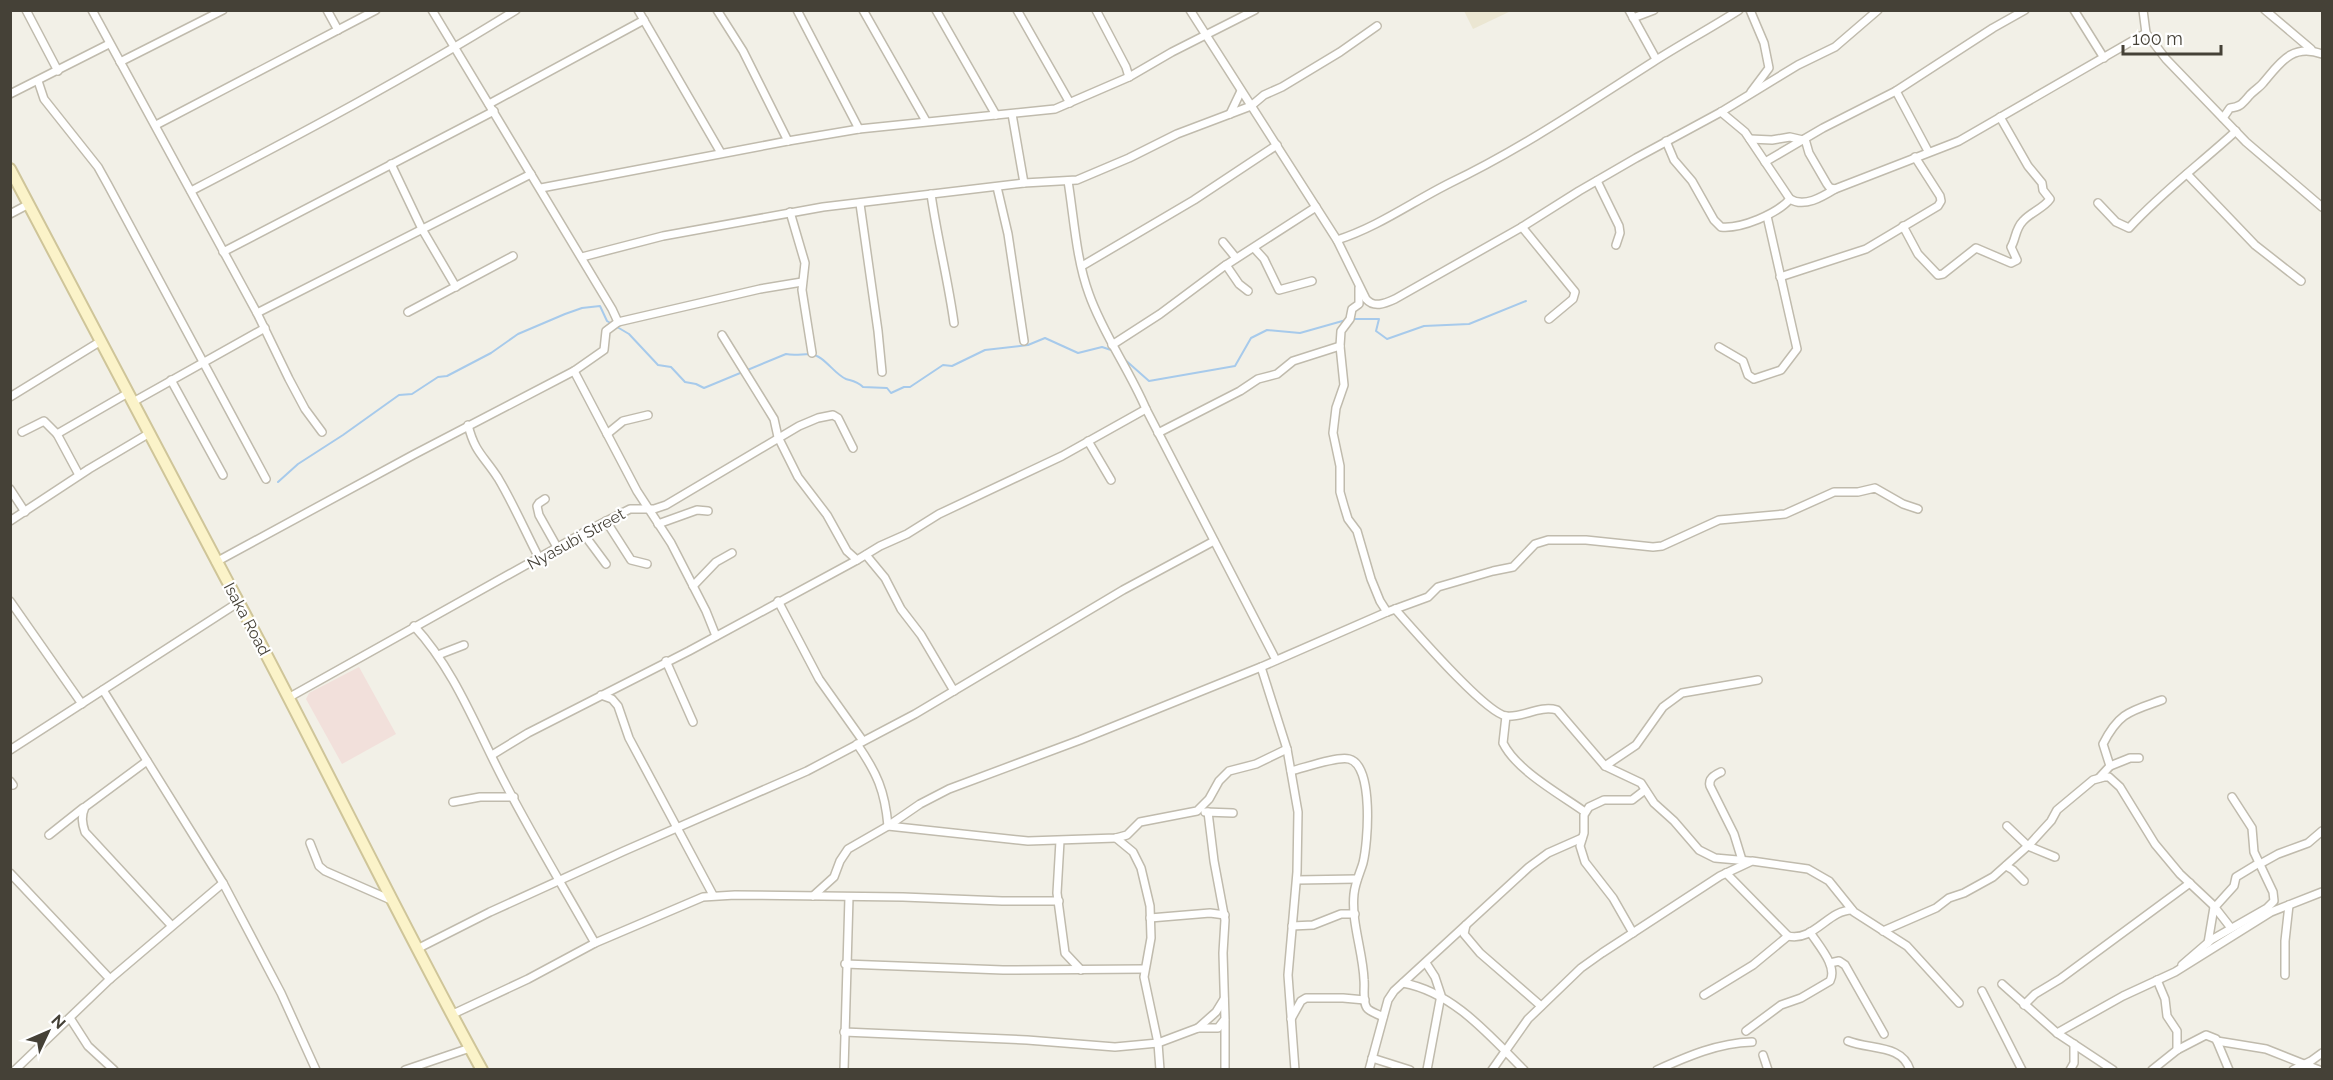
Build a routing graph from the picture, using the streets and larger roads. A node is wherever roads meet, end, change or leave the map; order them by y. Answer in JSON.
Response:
{"nodes":[{"id":1,"x":26,"y":10,"type":"edge"},
{"id":2,"x":92,"y":10,"type":"edge"},
{"id":3,"x":223,"y":10,"type":"edge"},
{"id":4,"x":327,"y":10,"type":"edge"},
{"id":5,"x":376,"y":10,"type":"edge"},
{"id":6,"x":432,"y":10,"type":"edge"},
{"id":7,"x":516,"y":10,"type":"edge"},
{"id":8,"x":638,"y":10,"type":"edge"},
{"id":9,"x":717,"y":10,"type":"edge"},
{"id":10,"x":797,"y":10,"type":"edge"},
{"id":11,"x":864,"y":10,"type":"edge"},
{"id":12,"x":936,"y":10,"type":"edge"},
{"id":13,"x":1017,"y":10,"type":"edge"},
{"id":14,"x":1096,"y":10,"type":"edge"},
{"id":15,"x":1190,"y":10,"type":"edge"},
{"id":16,"x":1255,"y":10,"type":"edge"},
{"id":17,"x":1629,"y":10,"type":"edge"},
{"id":18,"x":1654,"y":10,"type":"edge"},
{"id":19,"x":1739,"y":10,"type":"edge"},
{"id":20,"x":1750,"y":10,"type":"edge"},
{"id":21,"x":1878,"y":10,"type":"edge"},
{"id":22,"x":2025,"y":10,"type":"edge"},
{"id":23,"x":2074,"y":10,"type":"edge"},
{"id":24,"x":2144,"y":10,"type":"edge"},
{"id":25,"x":2265,"y":10,"type":"edge"},
{"id":26,"x":1633,"y":18,"type":"junction"},
{"id":27,"x":644,"y":20,"type":"junction"},
{"id":28,"x":1377,"y":26,"type":"dead end"},
{"id":29,"x":338,"y":30,"type":"junction"},
{"id":30,"x":2146,"y":33,"type":"junction"},
{"id":31,"x":1205,"y":34,"type":"junction"},
{"id":32,"x":109,"y":44,"type":"junction"},
{"id":33,"x":455,"y":48,"type":"junction"},
{"id":34,"x":2313,"y":50,"type":"junction"},
{"id":35,"x":2322,"y":54,"type":"edge"},
{"id":36,"x":2104,"y":58,"type":"junction"},
{"id":37,"x":1656,"y":59,"type":"junction"},
{"id":38,"x":120,"y":62,"type":"junction"},
{"id":39,"x":1769,"y":68,"type":"junction"},
{"id":40,"x":58,"y":71,"type":"junction"},
{"id":41,"x":1787,"y":72,"type":"junction"},
{"id":42,"x":1129,"y":76,"type":"junction"},
{"id":43,"x":38,"y":81,"type":"junction"},
{"id":44,"x":1241,"y":91,"type":"junction"},
{"id":45,"x":1896,"y":91,"type":"junction"},
{"id":46,"x":10,"y":94,"type":"edge"},
{"id":47,"x":1749,"y":94,"type":"junction"},
{"id":48,"x":1070,"y":103,"type":"junction"},
{"id":49,"x":1251,"y":106,"type":"junction"},
{"id":50,"x":491,"y":108,"type":"junction"},
{"id":51,"x":1721,"y":112,"type":"junction"},
{"id":52,"x":1012,"y":114,"type":"junction"},
{"id":53,"x":1230,"y":114,"type":"junction"},
{"id":54,"x":996,"y":115,"type":"junction"},
{"id":55,"x":2000,"y":117,"type":"junction"},
{"id":56,"x":2223,"y":118,"type":"junction"},
{"id":57,"x":926,"y":122,"type":"junction"},
{"id":58,"x":156,"y":125,"type":"junction"},
{"id":59,"x":859,"y":129,"type":"junction"},
{"id":60,"x":2236,"y":131,"type":"junction"},
{"id":61,"x":1750,"y":139,"type":"junction"},
{"id":62,"x":1804,"y":139,"type":"junction"},
{"id":63,"x":788,"y":141,"type":"junction"},
{"id":64,"x":1666,"y":141,"type":"junction"},
{"id":65,"x":1278,"y":145,"type":"junction"},
{"id":66,"x":1928,"y":151,"type":"junction"},
{"id":67,"x":721,"y":153,"type":"junction"},
{"id":68,"x":1915,"y":157,"type":"junction"},
{"id":69,"x":1765,"y":162,"type":"junction"},
{"id":70,"x":391,"y":164,"type":"junction"},
{"id":71,"x":10,"y":169,"type":"edge"},
{"id":72,"x":531,"y":174,"type":"junction"},
{"id":73,"x":2187,"y":174,"type":"junction"},
{"id":74,"x":1068,"y":181,"type":"junction"},
{"id":75,"x":1597,"y":181,"type":"junction"},
{"id":76,"x":1024,"y":183,"type":"junction"},
{"id":77,"x":997,"y":187,"type":"junction"},
{"id":78,"x":541,"y":188,"type":"junction"},
{"id":79,"x":1835,"y":189,"type":"junction"},
{"id":80,"x":191,"y":191,"type":"junction"},
{"id":81,"x":931,"y":194,"type":"junction"},
{"id":82,"x":1790,"y":199,"type":"junction"},
{"id":83,"x":2098,"y":203,"type":"dead end"},
{"id":84,"x":29,"y":204,"type":"junction"},
{"id":85,"x":860,"y":204,"type":"junction"},
{"id":86,"x":1316,"y":207,"type":"junction"},
{"id":87,"x":2322,"y":207,"type":"edge"},
{"id":88,"x":790,"y":212,"type":"junction"},
{"id":89,"x":10,"y":214,"type":"edge"},
{"id":90,"x":1767,"y":216,"type":"junction"},
{"id":91,"x":1903,"y":226,"type":"junction"},
{"id":92,"x":1522,"y":227,"type":"junction"},
{"id":93,"x":422,"y":230,"type":"junction"},
{"id":94,"x":1337,"y":240,"type":"junction"},
{"id":95,"x":1223,"y":242,"type":"dead end"},
{"id":96,"x":1616,"y":244,"type":"dead end"},
{"id":97,"x":1254,"y":248,"type":"junction"},
{"id":98,"x":223,"y":252,"type":"junction"},
{"id":99,"x":513,"y":256,"type":"dead end"},
{"id":100,"x":582,"y":257,"type":"junction"},
{"id":101,"x":1236,"y":258,"type":"junction"},
{"id":102,"x":1226,"y":265,"type":"junction"},
{"id":103,"x":1082,"y":266,"type":"junction"},
{"id":104,"x":1780,"y":277,"type":"junction"},
{"id":105,"x":1312,"y":281,"type":"dead end"},
{"id":106,"x":2301,"y":281,"type":"dead end"},
{"id":107,"x":802,"y":282,"type":"junction"},
{"id":108,"x":1359,"y":285,"type":"junction"},
{"id":109,"x":456,"y":287,"type":"junction"},
{"id":110,"x":1248,"y":291,"type":"dead end"},
{"id":111,"x":408,"y":312,"type":"dead end"},
{"id":112,"x":257,"y":313,"type":"junction"},
{"id":113,"x":1549,"y":320,"type":"dead end"},
{"id":114,"x":618,"y":322,"type":"junction"},
{"id":115,"x":954,"y":323,"type":"dead end"},
{"id":116,"x":265,"y":328,"type":"junction"},
{"id":117,"x":722,"y":335,"type":"dead end"},
{"id":118,"x":101,"y":341,"type":"junction"},
{"id":119,"x":1024,"y":341,"type":"dead end"},
{"id":120,"x":1112,"y":345,"type":"junction"},
{"id":121,"x":1340,"y":346,"type":"junction"},
{"id":122,"x":1719,"y":347,"type":"dead end"},
{"id":123,"x":812,"y":353,"type":"dead end"},
{"id":124,"x":204,"y":362,"type":"junction"},
{"id":125,"x":574,"y":371,"type":"junction"},
{"id":126,"x":882,"y":372,"type":"dead end"},
{"id":127,"x":171,"y":380,"type":"junction"},
{"id":128,"x":10,"y":397,"type":"edge"},
{"id":129,"x":130,"y":398,"type":"junction"},
{"id":130,"x":1146,"y":409,"type":"junction"},
{"id":131,"x":648,"y":415,"type":"dead end"},
{"id":132,"x":468,"y":425,"type":"junction"},
{"id":133,"x":22,"y":432,"type":"dead end"},
{"id":134,"x":322,"y":432,"type":"dead end"},
{"id":135,"x":1158,"y":433,"type":"junction"},
{"id":136,"x":57,"y":434,"type":"junction"},
{"id":137,"x":148,"y":434,"type":"junction"},
{"id":138,"x":607,"y":434,"type":"junction"},
{"id":139,"x":778,"y":437,"type":"junction"},
{"id":140,"x":1088,"y":441,"type":"junction"},
{"id":141,"x":853,"y":448,"type":"dead end"},
{"id":142,"x":79,"y":475,"type":"junction"},
{"id":143,"x":223,"y":475,"type":"dead end"},
{"id":144,"x":266,"y":479,"type":"dead end"},
{"id":145,"x":1111,"y":480,"type":"dead end"},
{"id":146,"x":10,"y":489,"type":"edge"},
{"id":147,"x":545,"y":499,"type":"dead end"},
{"id":148,"x":648,"y":508,"type":"junction"},
{"id":149,"x":1918,"y":509,"type":"dead end"},
{"id":150,"x":708,"y":511,"type":"dead end"},
{"id":151,"x":25,"y":512,"type":"junction"},
{"id":152,"x":10,"y":521,"type":"edge"},
{"id":153,"x":606,"y":521,"type":"junction"},
{"id":154,"x":658,"y":524,"type":"junction"},
{"id":155,"x":583,"y":533,"type":"junction"},
{"id":156,"x":1214,"y":541,"type":"junction"},
{"id":157,"x":557,"y":547,"type":"junction"},
{"id":158,"x":732,"y":553,"type":"dead end"},
{"id":159,"x":866,"y":555,"type":"junction"},
{"id":160,"x":539,"y":558,"type":"junction"},
{"id":161,"x":857,"y":560,"type":"junction"},
{"id":162,"x":216,"y":562,"type":"junction"},
{"id":163,"x":606,"y":564,"type":"dead end"},
{"id":164,"x":647,"y":564,"type":"dead end"},
{"id":165,"x":693,"y":586,"type":"junction"},
{"id":166,"x":10,"y":601,"type":"edge"},
{"id":167,"x":778,"y":601,"type":"junction"},
{"id":168,"x":239,"y":602,"type":"junction"},
{"id":169,"x":1395,"y":609,"type":"junction"},
{"id":170,"x":1387,"y":612,"type":"junction"},
{"id":171,"x":414,"y":626,"type":"junction"},
{"id":172,"x":716,"y":636,"type":"junction"},
{"id":173,"x":464,"y":645,"type":"dead end"},
{"id":174,"x":438,"y":655,"type":"junction"},
{"id":175,"x":1276,"y":660,"type":"junction"},
{"id":176,"x":666,"y":661,"type":"junction"},
{"id":177,"x":1261,"y":667,"type":"junction"},
{"id":178,"x":1758,"y":680,"type":"dead end"},
{"id":179,"x":103,"y":690,"type":"junction"},
{"id":180,"x":954,"y":691,"type":"junction"},
{"id":181,"x":601,"y":694,"type":"junction"},
{"id":182,"x":288,"y":698,"type":"junction"},
{"id":183,"x":2162,"y":700,"type":"dead end"},
{"id":184,"x":82,"y":704,"type":"junction"},
{"id":185,"x":1506,"y":716,"type":"junction"},
{"id":186,"x":693,"y":722,"type":"dead end"},
{"id":187,"x":860,"y":742,"type":"junction"},
{"id":188,"x":1287,"y":749,"type":"junction"},
{"id":189,"x":10,"y":750,"type":"edge"},
{"id":190,"x":492,"y":755,"type":"junction"},
{"id":191,"x":2139,"y":758,"type":"dead end"},
{"id":192,"x":147,"y":761,"type":"junction"},
{"id":193,"x":1605,"y":766,"type":"junction"},
{"id":194,"x":2110,"y":766,"type":"junction"},
{"id":195,"x":1291,"y":771,"type":"junction"},
{"id":196,"x":1721,"y":772,"type":"dead end"},
{"id":197,"x":2098,"y":779,"type":"junction"},
{"id":198,"x":1645,"y":790,"type":"junction"},
{"id":199,"x":514,"y":797,"type":"junction"},
{"id":200,"x":2232,"y":797,"type":"dead end"},
{"id":201,"x":453,"y":802,"type":"dead end"},
{"id":202,"x":85,"y":807,"type":"junction"},
{"id":203,"x":1194,"y":812,"type":"junction"},
{"id":204,"x":1208,"y":812,"type":"junction"},
{"id":205,"x":1585,"y":812,"type":"junction"},
{"id":206,"x":1233,"y":813,"type":"dead end"},
{"id":207,"x":888,"y":826,"type":"junction"},
{"id":208,"x":2007,"y":826,"type":"dead end"},
{"id":209,"x":676,"y":828,"type":"junction"},
{"id":210,"x":2322,"y":831,"type":"edge"},
{"id":211,"x":49,"y":836,"type":"dead end"},
{"id":212,"x":1116,"y":838,"type":"junction"},
{"id":213,"x":1582,"y":838,"type":"junction"},
{"id":214,"x":1060,"y":840,"type":"junction"},
{"id":215,"x":310,"y":843,"type":"dead end"},
{"id":216,"x":2028,"y":846,"type":"junction"},
{"id":217,"x":2055,"y":858,"type":"dead end"},
{"id":218,"x":1742,"y":860,"type":"junction"},
{"id":219,"x":1752,"y":861,"type":"junction"},
{"id":220,"x":2259,"y":863,"type":"junction"},
{"id":221,"x":2006,"y":866,"type":"junction"},
{"id":222,"x":10,"y":873,"type":"edge"},
{"id":223,"x":1726,"y":873,"type":"junction"},
{"id":224,"x":1357,"y":879,"type":"junction"},
{"id":225,"x":560,"y":880,"type":"junction"},
{"id":226,"x":1297,"y":880,"type":"junction"},
{"id":227,"x":2024,"y":881,"type":"dead end"},
{"id":228,"x":223,"y":883,"type":"junction"},
{"id":229,"x":2190,"y":883,"type":"junction"},
{"id":230,"x":2322,"y":892,"type":"edge"},
{"id":231,"x":713,"y":895,"type":"junction"},
{"id":232,"x":813,"y":896,"type":"junction"},
{"id":233,"x":849,"y":897,"type":"junction"},
{"id":234,"x":392,"y":900,"type":"junction"},
{"id":235,"x":1059,"y":901,"type":"junction"},
{"id":236,"x":2289,"y":905,"type":"junction"},
{"id":237,"x":2215,"y":907,"type":"junction"},
{"id":238,"x":1852,"y":910,"type":"junction"},
{"id":239,"x":1355,"y":914,"type":"junction"},
{"id":240,"x":1225,"y":915,"type":"junction"},
{"id":241,"x":1150,"y":918,"type":"junction"},
{"id":242,"x":171,"y":925,"type":"junction"},
{"id":243,"x":1466,"y":925,"type":"junction"},
{"id":244,"x":1292,"y":926,"type":"junction"},
{"id":245,"x":2231,"y":928,"type":"junction"},
{"id":246,"x":1883,"y":931,"type":"junction"},
{"id":247,"x":1810,"y":932,"type":"junction"},
{"id":248,"x":1633,"y":933,"type":"junction"},
{"id":249,"x":1788,"y":936,"type":"junction"},
{"id":250,"x":595,"y":943,"type":"junction"},
{"id":251,"x":2208,"y":943,"type":"junction"},
{"id":252,"x":417,"y":949,"type":"junction"},
{"id":253,"x":1426,"y":963,"type":"junction"},
{"id":254,"x":1830,"y":963,"type":"junction"},
{"id":255,"x":846,"y":964,"type":"junction"},
{"id":256,"x":1144,"y":969,"type":"junction"},
{"id":257,"x":1081,"y":970,"type":"junction"},
{"id":258,"x":2175,"y":972,"type":"junction"},
{"id":259,"x":2285,"y":975,"type":"dead end"},
{"id":260,"x":110,"y":979,"type":"junction"},
{"id":261,"x":2157,"y":980,"type":"junction"},
{"id":262,"x":1403,"y":982,"type":"junction"},
{"id":263,"x":2002,"y":984,"type":"dead end"},
{"id":264,"x":1982,"y":991,"type":"dead end"},
{"id":265,"x":1441,"y":995,"type":"junction"},
{"id":266,"x":1704,"y":995,"type":"dead end"},
{"id":267,"x":1224,"y":998,"type":"junction"},
{"id":268,"x":1365,"y":1000,"type":"junction"},
{"id":269,"x":1959,"y":1003,"type":"dead end"},
{"id":270,"x":2024,"y":1005,"type":"junction"},
{"id":271,"x":1541,"y":1006,"type":"junction"},
{"id":272,"x":453,"y":1014,"type":"junction"},
{"id":273,"x":1383,"y":1017,"type":"junction"},
{"id":274,"x":70,"y":1018,"type":"junction"},
{"id":275,"x":1291,"y":1018,"type":"junction"},
{"id":276,"x":1225,"y":1019,"type":"junction"},
{"id":277,"x":1198,"y":1028,"type":"junction"},
{"id":278,"x":1746,"y":1031,"type":"dead end"},
{"id":279,"x":844,"y":1032,"type":"junction"},
{"id":280,"x":2057,"y":1033,"type":"junction"},
{"id":281,"x":1884,"y":1034,"type":"dead end"},
{"id":282,"x":1848,"y":1041,"type":"dead end"},
{"id":283,"x":2217,"y":1041,"type":"junction"},
{"id":284,"x":1752,"y":1042,"type":"dead end"},
{"id":285,"x":1158,"y":1043,"type":"junction"},
{"id":286,"x":2074,"y":1044,"type":"junction"},
{"id":287,"x":470,"y":1048,"type":"junction"},
{"id":288,"x":1504,"y":1050,"type":"junction"},
{"id":289,"x":2177,"y":1050,"type":"junction"},
{"id":290,"x":2322,"y":1053,"type":"edge"},
{"id":291,"x":1763,"y":1055,"type":"dead end"},
{"id":292,"x":1371,"y":1058,"type":"junction"},
{"id":293,"x":2307,"y":1063,"type":"junction"},
{"id":294,"x":15,"y":1070,"type":"edge"},
{"id":295,"x":114,"y":1070,"type":"edge"},
{"id":296,"x":316,"y":1070,"type":"edge"},
{"id":297,"x":405,"y":1070,"type":"edge"},
{"id":298,"x":482,"y":1070,"type":"edge"},
{"id":299,"x":844,"y":1070,"type":"edge"},
{"id":300,"x":1160,"y":1070,"type":"edge"},
{"id":301,"x":1225,"y":1070,"type":"edge"},
{"id":302,"x":1295,"y":1070,"type":"edge"},
{"id":303,"x":1369,"y":1070,"type":"edge"},
{"id":304,"x":1410,"y":1070,"type":"edge"},
{"id":305,"x":1427,"y":1070,"type":"edge"},
{"id":306,"x":1492,"y":1070,"type":"edge"},
{"id":307,"x":1524,"y":1070,"type":"edge"},
{"id":308,"x":1657,"y":1070,"type":"edge"},
{"id":309,"x":1768,"y":1070,"type":"edge"},
{"id":310,"x":1910,"y":1070,"type":"edge"},
{"id":311,"x":2022,"y":1070,"type":"edge"},
{"id":312,"x":2070,"y":1070,"type":"edge"},
{"id":313,"x":2113,"y":1070,"type":"edge"},
{"id":314,"x":2152,"y":1070,"type":"edge"},
{"id":315,"x":2229,"y":1070,"type":"edge"},
{"id":316,"x":2293,"y":1070,"type":"edge"},
{"id":317,"x":2319,"y":1070,"type":"edge"}],
"edges":[{"from":1,"to":40,"type":"street"},
{"from":2,"to":32,"type":"street"},
{"from":3,"to":38,"type":"street"},
{"from":4,"to":29,"type":"street"},
{"from":5,"to":29,"type":"street"},
{"from":6,"to":33,"type":"street"},
{"from":7,"to":33,"type":"street"},
{"from":8,"to":27,"type":"street"},
{"from":9,"to":63,"type":"street"},
{"from":10,"to":59,"type":"street"},
{"from":11,"to":57,"type":"street"},
{"from":12,"to":54,"type":"street"},
{"from":13,"to":48,"type":"street"},
{"from":14,"to":42,"type":"street"},
{"from":15,"to":31,"type":"street"},
{"from":16,"to":31,"type":"street"},
{"from":17,"to":26,"type":"street"},
{"from":18,"to":26,"type":"street"},
{"from":19,"to":37,"type":"street"},
{"from":20,"to":39,"type":"street"},
{"from":21,"to":41,"type":"street"},
{"from":22,"to":45,"type":"street"},
{"from":23,"to":36,"type":"street"},
{"from":24,"to":30,"type":"street"},
{"from":25,"to":34,"type":"street"},
{"from":26,"to":37,"type":"street"},
{"from":27,"to":50,"type":"street"},
{"from":27,"to":67,"type":"street"},
{"from":28,"to":49,"type":"street"},
{"from":29,"to":58,"type":"street"},
{"from":30,"to":36,"type":"street"},
{"from":30,"to":56,"type":"street"},
{"from":31,"to":42,"type":"street"},
{"from":31,"to":44,"type":"street"},
{"from":32,"to":38,"type":"street"},
{"from":32,"to":40,"type":"street"},
{"from":33,"to":50,"type":"street"},
{"from":33,"to":80,"type":"street"},
{"from":34,"to":35,"type":"street"},
{"from":34,"to":56,"type":"street"},
{"from":36,"to":55,"type":"street"},
{"from":37,"to":94,"type":"street"},
{"from":38,"to":58,"type":"street"},
{"from":39,"to":41,"type":"street"},
{"from":39,"to":47,"type":"street"},
{"from":40,"to":43,"type":"street"},
{"from":41,"to":47,"type":"street"},
{"from":42,"to":48,"type":"street"},
{"from":43,"to":46,"type":"street"},
{"from":43,"to":124,"type":"street"},
{"from":44,"to":49,"type":"street"},
{"from":44,"to":53,"type":"street"},
{"from":45,"to":62,"type":"street"},
{"from":45,"to":66,"type":"street"},
{"from":47,"to":51,"type":"street"},
{"from":48,"to":52,"type":"street"},
{"from":49,"to":53,"type":"street"},
{"from":49,"to":65,"type":"street"},
{"from":50,"to":70,"type":"street"},
{"from":50,"to":72,"type":"street"},
{"from":51,"to":61,"type":"street"},
{"from":51,"to":64,"type":"street"},
{"from":52,"to":54,"type":"street"},
{"from":52,"to":76,"type":"street"},
{"from":53,"to":74,"type":"street"},
{"from":54,"to":57,"type":"street"},
{"from":55,"to":66,"type":"street"},
{"from":55,"to":91,"type":"street"},
{"from":56,"to":60,"type":"street"},
{"from":57,"to":59,"type":"street"},
{"from":58,"to":80,"type":"street"},
{"from":59,"to":63,"type":"street"},
{"from":60,"to":73,"type":"street"},
{"from":60,"to":87,"type":"street"},
{"from":61,"to":62,"type":"street"},
{"from":61,"to":69,"type":"street"},
{"from":62,"to":69,"type":"street"},
{"from":62,"to":79,"type":"street"},
{"from":63,"to":67,"type":"street"},
{"from":64,"to":75,"type":"street"},
{"from":64,"to":90,"type":"street"},
{"from":65,"to":86,"type":"street"},
{"from":65,"to":103,"type":"street"},
{"from":66,"to":68,"type":"street"},
{"from":67,"to":78,"type":"street"},
{"from":68,"to":79,"type":"street"},
{"from":68,"to":91,"type":"street"},
{"from":69,"to":82,"type":"street"},
{"from":70,"to":93,"type":"street"},
{"from":70,"to":98,"type":"street"},
{"from":71,"to":84,"type":"street","name":"Isaka Road"},
{"from":72,"to":78,"type":"street"},
{"from":72,"to":93,"type":"street"},
{"from":73,"to":83,"type":"street"},
{"from":73,"to":106,"type":"street"},
{"from":74,"to":76,"type":"street"},
{"from":74,"to":103,"type":"street"},
{"from":75,"to":92,"type":"street"},
{"from":75,"to":96,"type":"street"},
{"from":76,"to":77,"type":"street"},
{"from":77,"to":81,"type":"street"},
{"from":77,"to":119,"type":"street"},
{"from":78,"to":100,"type":"street"},
{"from":79,"to":82,"type":"street"},
{"from":80,"to":98,"type":"street"},
{"from":81,"to":85,"type":"street"},
{"from":81,"to":115,"type":"street"},
{"from":82,"to":90,"type":"street"},
{"from":84,"to":89,"type":"street"},
{"from":84,"to":118,"type":"street","name":"Isaka Road"},
{"from":85,"to":88,"type":"street"},
{"from":85,"to":126,"type":"street"},
{"from":86,"to":94,"type":"street"},
{"from":86,"to":97,"type":"street"},
{"from":88,"to":100,"type":"street"},
{"from":88,"to":107,"type":"street"},
{"from":90,"to":104,"type":"street"},
{"from":91,"to":104,"type":"street"},
{"from":92,"to":108,"type":"street"},
{"from":92,"to":113,"type":"street"},
{"from":93,"to":109,"type":"street"},
{"from":93,"to":112,"type":"street"},
{"from":94,"to":108,"type":"street"},
{"from":95,"to":101,"type":"street"},
{"from":97,"to":101,"type":"street"},
{"from":97,"to":105,"type":"street"},
{"from":98,"to":112,"type":"street"},
{"from":99,"to":109,"type":"street"},
{"from":100,"to":114,"type":"street"},
{"from":101,"to":102,"type":"street"},
{"from":102,"to":110,"type":"street"},
{"from":102,"to":120,"type":"street"},
{"from":103,"to":120,"type":"street"},
{"from":104,"to":122,"type":"street"},
{"from":107,"to":114,"type":"street"},
{"from":107,"to":123,"type":"street"},
{"from":108,"to":121,"type":"street"},
{"from":109,"to":111,"type":"street"},
{"from":112,"to":116,"type":"street"},
{"from":114,"to":125,"type":"street"},
{"from":116,"to":124,"type":"street"},
{"from":116,"to":134,"type":"street"},
{"from":117,"to":139,"type":"street"},
{"from":118,"to":128,"type":"street"},
{"from":118,"to":129,"type":"street","name":"Isaka Road"},
{"from":120,"to":130,"type":"street"},
{"from":121,"to":135,"type":"street"},
{"from":121,"to":170,"type":"street"},
{"from":124,"to":127,"type":"street"},
{"from":124,"to":144,"type":"street"},
{"from":125,"to":132,"type":"street"},
{"from":125,"to":138,"type":"street"},
{"from":127,"to":129,"type":"street"},
{"from":127,"to":143,"type":"street"},
{"from":129,"to":136,"type":"street"},
{"from":129,"to":137,"type":"street","name":"Isaka Road"},
{"from":130,"to":135,"type":"street"},
{"from":130,"to":140,"type":"street"},
{"from":131,"to":138,"type":"street"},
{"from":132,"to":160,"type":"street"},
{"from":132,"to":162,"type":"street"},
{"from":133,"to":136,"type":"street"},
{"from":135,"to":156,"type":"street"},
{"from":136,"to":142,"type":"street"},
{"from":137,"to":142,"type":"street"},
{"from":137,"to":162,"type":"street","name":"Isaka Road"},
{"from":138,"to":148,"type":"street"},
{"from":139,"to":141,"type":"street","name":"Nyasubi Street"},
{"from":139,"to":148,"type":"street","name":"Nyasubi Street"},
{"from":139,"to":161,"type":"street"},
{"from":140,"to":145,"type":"street"},
{"from":140,"to":159,"type":"street"},
{"from":142,"to":151,"type":"street"},
{"from":146,"to":151,"type":"street"},
{"from":147,"to":157,"type":"street"},
{"from":148,"to":153,"type":"street","name":"Nyasubi Street"},
{"from":148,"to":154,"type":"street"},
{"from":149,"to":169,"type":"street"},
{"from":150,"to":154,"type":"street"},
{"from":151,"to":152,"type":"street"},
{"from":153,"to":155,"type":"street","name":"Nyasubi Street"},
{"from":153,"to":164,"type":"street"},
{"from":154,"to":165,"type":"street"},
{"from":155,"to":157,"type":"street","name":"Nyasubi Street"},
{"from":155,"to":163,"type":"street"},
{"from":156,"to":175,"type":"street"},
{"from":156,"to":180,"type":"street"},
{"from":157,"to":160,"type":"street","name":"Nyasubi Street"},
{"from":158,"to":165,"type":"street"},
{"from":159,"to":161,"type":"street"},
{"from":159,"to":180,"type":"street"},
{"from":160,"to":171,"type":"street","name":"Nyasubi Street"},
{"from":161,"to":167,"type":"street"},
{"from":162,"to":168,"type":"street","name":"Isaka Road"},
{"from":165,"to":172,"type":"street"},
{"from":166,"to":184,"type":"street"},
{"from":167,"to":172,"type":"street"},
{"from":167,"to":187,"type":"street"},
{"from":168,"to":179,"type":"street"},
{"from":168,"to":182,"type":"street","name":"Isaka Road"},
{"from":169,"to":170,"type":"street"},
{"from":169,"to":185,"type":"street"},
{"from":170,"to":175,"type":"street"},
{"from":171,"to":174,"type":"street"},
{"from":171,"to":182,"type":"street","name":"Nyasubi Street"},
{"from":172,"to":176,"type":"street"},
{"from":173,"to":174,"type":"street"},
{"from":174,"to":190,"type":"street"},
{"from":175,"to":177,"type":"street"},
{"from":176,"to":181,"type":"street"},
{"from":176,"to":186,"type":"street"},
{"from":177,"to":188,"type":"street"},
{"from":177,"to":207,"type":"street"},
{"from":178,"to":193,"type":"street"},
{"from":179,"to":184,"type":"street"},
{"from":179,"to":192,"type":"street"},
{"from":180,"to":187,"type":"street"},
{"from":181,"to":190,"type":"street"},
{"from":181,"to":209,"type":"street"},
{"from":182,"to":234,"type":"street","name":"Isaka Road"},
{"from":183,"to":194,"type":"street"},
{"from":184,"to":189,"type":"street"},
{"from":185,"to":193,"type":"street"},
{"from":185,"to":205,"type":"street"},
{"from":187,"to":207,"type":"street"},
{"from":187,"to":209,"type":"street"},
{"from":188,"to":195,"type":"street"},
{"from":188,"to":203,"type":"street"},
{"from":190,"to":199,"type":"street"},
{"from":191,"to":194,"type":"street"},
{"from":192,"to":202,"type":"street"},
{"from":192,"to":228,"type":"street"},
{"from":193,"to":198,"type":"street"},
{"from":194,"to":197,"type":"street"},
{"from":195,"to":224,"type":"street"},
{"from":195,"to":226,"type":"street"},
{"from":196,"to":218,"type":"street"},
{"from":197,"to":216,"type":"street"},
{"from":197,"to":229,"type":"street"},
{"from":198,"to":205,"type":"street"},
{"from":198,"to":218,"type":"street"},
{"from":199,"to":201,"type":"street"},
{"from":199,"to":225,"type":"street"},
{"from":200,"to":220,"type":"street"},
{"from":202,"to":211,"type":"street"},
{"from":202,"to":242,"type":"street"},
{"from":203,"to":204,"type":"street"},
{"from":203,"to":212,"type":"street"},
{"from":204,"to":206,"type":"street"},
{"from":204,"to":240,"type":"street"},
{"from":205,"to":213,"type":"street"},
{"from":207,"to":214,"type":"street"},
{"from":207,"to":232,"type":"street"},
{"from":208,"to":216,"type":"street"},
{"from":209,"to":225,"type":"street"},
{"from":209,"to":231,"type":"street"},
{"from":210,"to":220,"type":"street"},
{"from":212,"to":214,"type":"street"},
{"from":212,"to":241,"type":"street"},
{"from":213,"to":243,"type":"street"},
{"from":213,"to":248,"type":"street"},
{"from":214,"to":235,"type":"street"},
{"from":215,"to":234,"type":"street"},
{"from":216,"to":217,"type":"street"},
{"from":216,"to":221,"type":"street"},
{"from":218,"to":219,"type":"street"},
{"from":219,"to":223,"type":"street"},
{"from":219,"to":238,"type":"street"},
{"from":220,"to":237,"type":"street"},
{"from":220,"to":245,"type":"street"},
{"from":221,"to":227,"type":"street"},
{"from":221,"to":246,"type":"street"},
{"from":222,"to":260,"type":"street"},
{"from":223,"to":248,"type":"street"},
{"from":223,"to":249,"type":"street"},
{"from":224,"to":226,"type":"street"},
{"from":224,"to":239,"type":"street"},
{"from":225,"to":250,"type":"street"},
{"from":225,"to":252,"type":"street"},
{"from":226,"to":244,"type":"street"},
{"from":228,"to":242,"type":"street"},
{"from":228,"to":296,"type":"street"},
{"from":229,"to":237,"type":"street"},
{"from":229,"to":270,"type":"street"},
{"from":230,"to":236,"type":"street"},
{"from":231,"to":232,"type":"street"},
{"from":231,"to":250,"type":"street"},
{"from":232,"to":233,"type":"street"},
{"from":233,"to":235,"type":"street"},
{"from":233,"to":255,"type":"street"},
{"from":234,"to":252,"type":"street","name":"Isaka Road"},
{"from":235,"to":257,"type":"street"},
{"from":236,"to":258,"type":"street"},
{"from":236,"to":259,"type":"street"},
{"from":237,"to":245,"type":"street"},
{"from":237,"to":251,"type":"street"},
{"from":238,"to":246,"type":"street"},
{"from":238,"to":247,"type":"street"},
{"from":239,"to":244,"type":"street"},
{"from":239,"to":268,"type":"street"},
{"from":240,"to":241,"type":"street"},
{"from":240,"to":267,"type":"street"},
{"from":241,"to":256,"type":"street"},
{"from":242,"to":260,"type":"street"},
{"from":243,"to":253,"type":"street"},
{"from":243,"to":271,"type":"street"},
{"from":244,"to":275,"type":"street"},
{"from":245,"to":251,"type":"street"},
{"from":246,"to":269,"type":"street"},
{"from":247,"to":249,"type":"street"},
{"from":247,"to":254,"type":"street"},
{"from":248,"to":271,"type":"street"},
{"from":249,"to":266,"type":"street"},
{"from":250,"to":272,"type":"street"},
{"from":251,"to":258,"type":"street"},
{"from":252,"to":272,"type":"street","name":"Isaka Road"},
{"from":253,"to":262,"type":"street"},
{"from":253,"to":265,"type":"street"},
{"from":254,"to":278,"type":"street"},
{"from":254,"to":281,"type":"street"},
{"from":255,"to":257,"type":"street"},
{"from":255,"to":279,"type":"street"},
{"from":256,"to":257,"type":"street"},
{"from":256,"to":285,"type":"street"},
{"from":258,"to":261,"type":"street"},
{"from":260,"to":274,"type":"street"},
{"from":261,"to":280,"type":"street"},
{"from":261,"to":289,"type":"street"},
{"from":262,"to":265,"type":"street"},
{"from":262,"to":273,"type":"street"},
{"from":263,"to":270,"type":"street"},
{"from":264,"to":311,"type":"street"},
{"from":265,"to":288,"type":"street"},
{"from":265,"to":305,"type":"street"},
{"from":267,"to":276,"type":"street"},
{"from":267,"to":277,"type":"street"},
{"from":268,"to":273,"type":"street"},
{"from":268,"to":275,"type":"street"},
{"from":270,"to":280,"type":"street"},
{"from":271,"to":288,"type":"street"},
{"from":272,"to":287,"type":"street","name":"Isaka Road"},
{"from":273,"to":292,"type":"street"},
{"from":274,"to":294,"type":"street"},
{"from":274,"to":295,"type":"street"},
{"from":275,"to":302,"type":"street"},
{"from":276,"to":277,"type":"street"},
{"from":276,"to":301,"type":"street"},
{"from":277,"to":285,"type":"street"},
{"from":279,"to":285,"type":"street"},
{"from":279,"to":299,"type":"street"},
{"from":280,"to":286,"type":"street"},
{"from":282,"to":310,"type":"street"},
{"from":283,"to":289,"type":"street"},
{"from":283,"to":293,"type":"street"},
{"from":283,"to":315,"type":"street"},
{"from":284,"to":308,"type":"street"},
{"from":285,"to":300,"type":"street"},
{"from":286,"to":312,"type":"street"},
{"from":286,"to":313,"type":"street"},
{"from":287,"to":297,"type":"street"},
{"from":287,"to":298,"type":"street","name":"Isaka Road"},
{"from":288,"to":306,"type":"street"},
{"from":288,"to":307,"type":"street"},
{"from":289,"to":314,"type":"street"},
{"from":290,"to":293,"type":"street"},
{"from":291,"to":309,"type":"street"},
{"from":292,"to":303,"type":"street"},
{"from":292,"to":304,"type":"street"},
{"from":293,"to":316,"type":"street"},
{"from":293,"to":317,"type":"street"}]}
